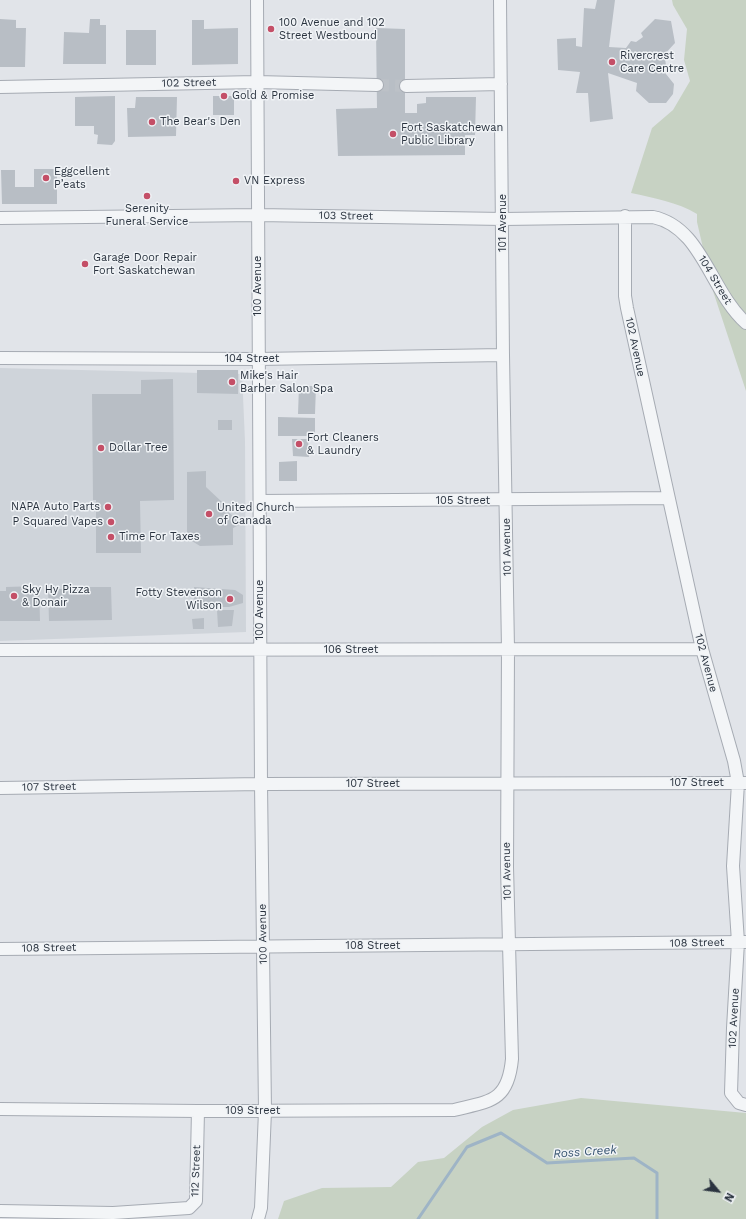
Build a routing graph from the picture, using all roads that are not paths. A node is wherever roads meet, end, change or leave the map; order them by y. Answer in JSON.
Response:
{"nodes":[{"id":1,"x":257,"y":0,"type":"edge"},
{"id":2,"x":500,"y":0,"type":"edge"},
{"id":3,"x":257,"y":82,"type":"junction"},
{"id":4,"x":501,"y":84,"type":"junction"},
{"id":5,"x":378,"y":85,"type":"tunnel mouth"},
{"id":6,"x":406,"y":86,"type":"tunnel mouth"},
{"id":7,"x":0,"y":88,"type":"edge"},
{"id":8,"x":258,"y":215,"type":"junction"},
{"id":9,"x":625,"y":216,"type":"junction"},
{"id":10,"x":0,"y":218,"type":"edge"},
{"id":11,"x":503,"y":218,"type":"junction"},
{"id":12,"x":687,"y":235,"type":"joint"},
{"id":13,"x":746,"y":323,"type":"edge"},
{"id":14,"x":503,"y":355,"type":"junction"},
{"id":15,"x":0,"y":358,"type":"edge"},
{"id":16,"x":258,"y":359,"type":"junction"},
{"id":17,"x":667,"y":498,"type":"junction"},
{"id":18,"x":260,"y":501,"type":"junction"},
{"id":19,"x":506,"y":501,"type":"junction"},
{"id":20,"x":508,"y":649,"type":"junction"},
{"id":21,"x":702,"y":649,"type":"junction"},
{"id":22,"x":0,"y":650,"type":"edge"},
{"id":23,"x":260,"y":650,"type":"junction"},
{"id":24,"x":507,"y":783,"type":"junction"},
{"id":25,"x":742,"y":783,"type":"edge"},
{"id":26,"x":261,"y":784,"type":"junction"},
{"id":27,"x":0,"y":788,"type":"edge"},
{"id":28,"x":742,"y":942,"type":"edge"},
{"id":29,"x":508,"y":945,"type":"junction"},
{"id":30,"x":263,"y":946,"type":"junction"},
{"id":31,"x":0,"y":949,"type":"edge"},
{"id":32,"x":502,"y":1091,"type":"joint"},
{"id":33,"x":746,"y":1105,"type":"edge"},
{"id":34,"x":0,"y":1109,"type":"edge"},
{"id":35,"x":198,"y":1111,"type":"junction"},
{"id":36,"x":265,"y":1111,"type":"junction"},
{"id":37,"x":0,"y":1211,"type":"edge"},
{"id":38,"x":258,"y":1219,"type":"edge"}],
"edges":[{"from":1,"to":3,"type":"street","name":"100 Avenue"},
{"from":2,"to":4,"type":"street","name":"101 Avenue"},
{"from":3,"to":5,"type":"street","name":"102 Street"},
{"from":3,"to":7,"type":"street","name":"102 Street"},
{"from":3,"to":8,"type":"street","name":"100 Avenue"},
{"from":4,"to":6,"type":"street"},
{"from":4,"to":11,"type":"street","name":"101 Avenue"},
{"from":8,"to":10,"type":"street","name":"103 Street"},
{"from":8,"to":11,"type":"street","name":"103 Street"},
{"from":8,"to":16,"type":"street","name":"100 Avenue"},
{"from":9,"to":11,"type":"street","name":"103 Street"},
{"from":9,"to":12,"type":"street","name":"103 Street"},
{"from":9,"to":17,"type":"street","name":"102 Avenue"},
{"from":11,"to":14,"type":"street","name":"101 Avenue"},
{"from":12,"to":13,"type":"street","name":"104 Street"},
{"from":14,"to":16,"type":"street","name":"104 Street"},
{"from":14,"to":19,"type":"street","name":"101 Avenue"},
{"from":15,"to":16,"type":"street","name":"104 Street"},
{"from":16,"to":18,"type":"street","name":"100 Avenue"},
{"from":17,"to":19,"type":"street","name":"105 Street"},
{"from":17,"to":21,"type":"street","name":"102 Avenue"},
{"from":18,"to":19,"type":"street","name":"105 Street"},
{"from":18,"to":23,"type":"street","name":"100 Avenue"},
{"from":19,"to":20,"type":"street","name":"101 Avenue"},
{"from":20,"to":21,"type":"street","name":"106 Street"},
{"from":20,"to":23,"type":"street","name":"106 Street"},
{"from":20,"to":24,"type":"street","name":"101 Avenue"},
{"from":21,"to":25,"type":"street","name":"102 Avenue"},
{"from":22,"to":23,"type":"street","name":"106 Street"},
{"from":23,"to":26,"type":"street","name":"100 Avenue"},
{"from":24,"to":25,"type":"street","name":"107 Street"},
{"from":24,"to":26,"type":"street","name":"107 Street"},
{"from":24,"to":29,"type":"street","name":"101 Avenue"},
{"from":25,"to":28,"type":"street","name":"102 Avenue"},
{"from":26,"to":27,"type":"street","name":"107 Street"},
{"from":26,"to":30,"type":"street","name":"100 Avenue"},
{"from":28,"to":29,"type":"street","name":"108 Street"},
{"from":28,"to":33,"type":"street","name":"102 Avenue"},
{"from":29,"to":30,"type":"street","name":"108 Street"},
{"from":29,"to":32,"type":"street","name":"101 Avenue"},
{"from":30,"to":31,"type":"street","name":"108 Street"},
{"from":30,"to":36,"type":"street","name":"100 Avenue"},
{"from":32,"to":36,"type":"street","name":"109 Street"},
{"from":34,"to":35,"type":"street","name":"109 Street"},
{"from":35,"to":36,"type":"street","name":"109 Street"},
{"from":35,"to":37,"type":"street","name":"112 Street"},
{"from":36,"to":38,"type":"street","name":"100 Avenue"}]}
